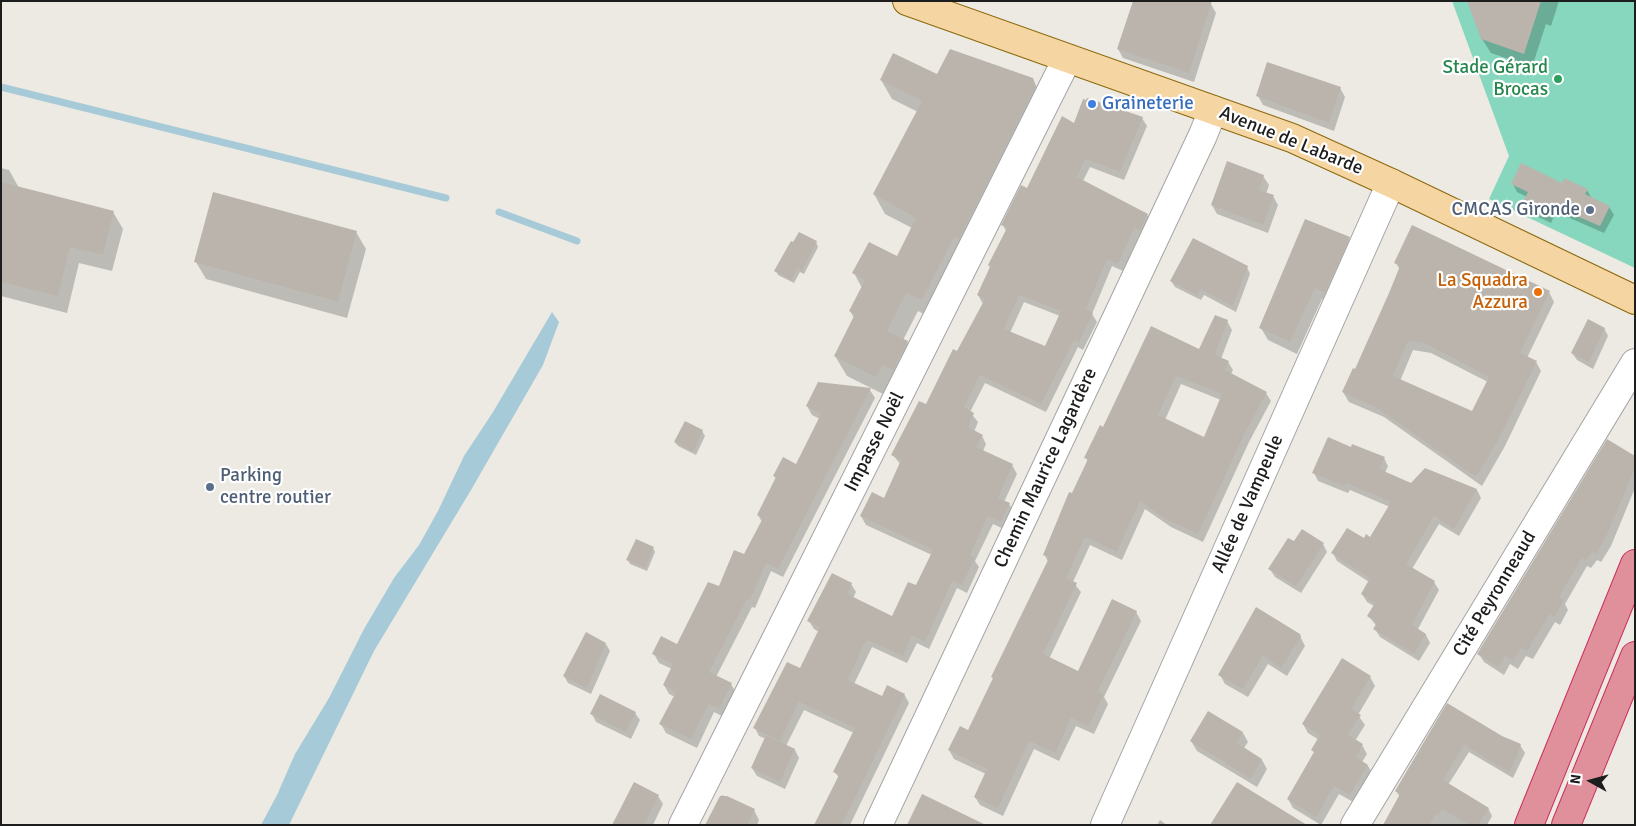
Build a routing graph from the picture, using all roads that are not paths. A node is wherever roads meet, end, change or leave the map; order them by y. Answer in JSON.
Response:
{"nodes":[{"id":1,"x":907,"y":1,"type":"edge"},
{"id":2,"x":1068,"y":59,"type":"junction"},
{"id":3,"x":1213,"y":110,"type":"junction"},
{"id":4,"x":1391,"y":183,"type":"junction"},
{"id":5,"x":1635,"y":300,"type":"edge"},
{"id":6,"x":1635,"y":363,"type":"edge"},
{"id":7,"x":1635,"y":564,"type":"edge"},
{"id":8,"x":1635,"y":656,"type":"edge"},
{"id":9,"x":683,"y":825,"type":"edge"},
{"id":10,"x":878,"y":825,"type":"edge"},
{"id":11,"x":1105,"y":825,"type":"edge"},
{"id":12,"x":1355,"y":825,"type":"edge"},
{"id":13,"x":1529,"y":825,"type":"edge"},
{"id":14,"x":1566,"y":825,"type":"edge"}],
"edges":[{"from":1,"to":2,"type":"main road","name":"Avenue de Labarde"},
{"from":2,"to":3,"type":"main road","name":"Avenue de Labarde"},
{"from":2,"to":9,"type":"street","name":"Impasse Noël"},
{"from":3,"to":4,"type":"main road","name":"Avenue de Labarde"},
{"from":3,"to":10,"type":"street","name":"Chemin Maurice Lagardère"},
{"from":4,"to":5,"type":"main road","name":"Avenue de Labarde"},
{"from":4,"to":11,"type":"street","name":"Allée de Vampeule"},
{"from":6,"to":12,"type":"street","name":"Cité Peyronneaud"},
{"from":7,"to":13,"type":"highway"},
{"from":8,"to":14,"type":"highway"}]}
